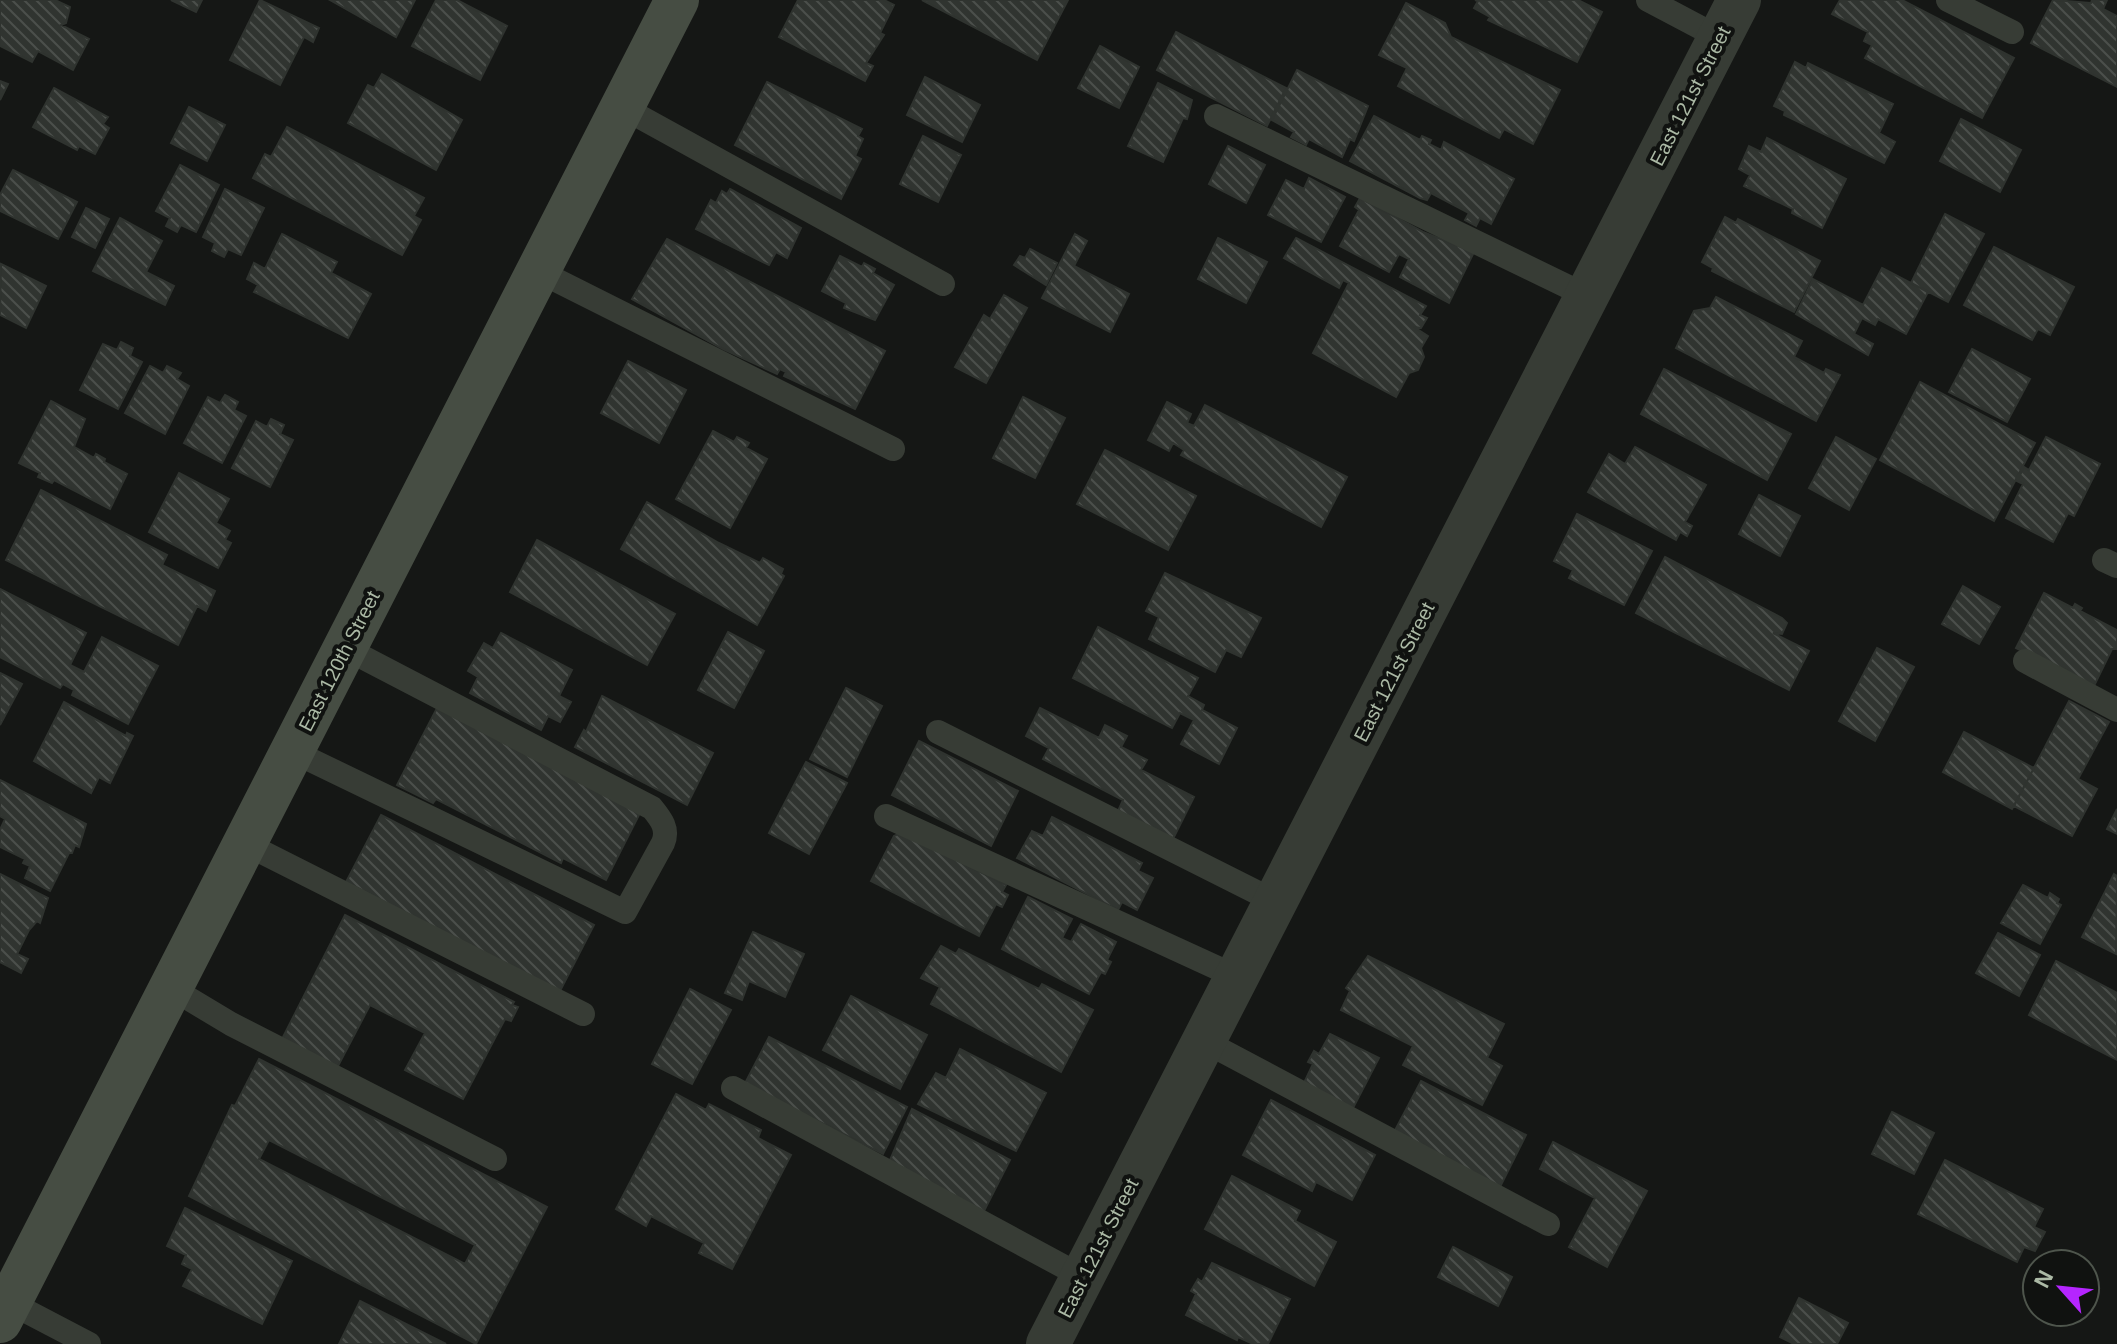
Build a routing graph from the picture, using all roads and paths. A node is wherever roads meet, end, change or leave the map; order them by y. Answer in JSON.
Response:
{"nodes":[{"id":1,"x":677,"y":0,"type":"edge"},
{"id":2,"x":1648,"y":0,"type":"edge"},
{"id":3,"x":1948,"y":0,"type":"edge"},
{"id":4,"x":1729,"y":19,"type":"edge"},
{"id":5,"x":2012,"y":32,"type":"dead end"},
{"id":6,"x":622,"y":107,"type":"junction"},
{"id":7,"x":1216,"y":116,"type":"dead end"},
{"id":8,"x":538,"y":271,"type":"junction"},
{"id":9,"x":943,"y":284,"type":"dead end"},
{"id":10,"x":1587,"y":296,"type":"junction"},
{"id":11,"x":893,"y":449,"type":"dead end"},
{"id":12,"x":345,"y":648,"type":"junction"},
{"id":13,"x":2025,"y":661,"type":"dead end"},
{"id":14,"x":2117,"y":710,"type":"edge"},
{"id":15,"x":938,"y":732,"type":"dead end"},
{"id":16,"x":292,"y":751,"type":"junction"},
{"id":17,"x":886,"y":816,"type":"dead end"},
{"id":18,"x":244,"y":843,"type":"junction"},
{"id":19,"x":1276,"y":902,"type":"junction"},
{"id":20,"x":1237,"y":977,"type":"junction"},
{"id":21,"x":171,"y":988,"type":"junction"},
{"id":22,"x":583,"y":1014,"type":"dead end"},
{"id":23,"x":1204,"y":1041,"type":"junction"},
{"id":24,"x":733,"y":1088,"type":"dead end"},
{"id":25,"x":495,"y":1159,"type":"dead end"},
{"id":26,"x":1548,"y":1224,"type":"dead end"},
{"id":27,"x":1083,"y":1277,"type":"junction"},
{"id":28,"x":3,"y":1307,"type":"edge"},
{"id":29,"x":89,"y":1344,"type":"edge"},
{"id":30,"x":1048,"y":1344,"type":"edge"}],
"edges":[{"from":1,"to":6,"type":"street","name":"East 120th Street"},
{"from":2,"to":4,"type":"lane"},
{"from":3,"to":5,"type":"lane"},
{"from":4,"to":10,"type":"street","name":"East 121st Street"},
{"from":6,"to":8,"type":"street","name":"East 120th Street"},
{"from":6,"to":9,"type":"lane"},
{"from":7,"to":10,"type":"lane"},
{"from":8,"to":11,"type":"lane"},
{"from":8,"to":12,"type":"street","name":"East 120th Street"},
{"from":10,"to":19,"type":"street","name":"East 121st Street"},
{"from":12,"to":16,"type":"street","name":"East 120th Street"},
{"from":12,"to":16,"type":"lane"},
{"from":13,"to":14,"type":"lane"},
{"from":15,"to":19,"type":"lane"},
{"from":16,"to":18,"type":"street","name":"East 120th Street"},
{"from":17,"to":20,"type":"lane"},
{"from":18,"to":21,"type":"street","name":"East 120th Street"},
{"from":18,"to":22,"type":"lane"},
{"from":19,"to":20,"type":"street","name":"East 121st Street"},
{"from":20,"to":23,"type":"street","name":"East 121st Street"},
{"from":21,"to":25,"type":"lane"},
{"from":21,"to":28,"type":"street","name":"East 120th Street"},
{"from":23,"to":26,"type":"lane"},
{"from":23,"to":27,"type":"street","name":"East 121st Street"},
{"from":24,"to":27,"type":"lane"},
{"from":27,"to":30,"type":"street","name":"East 121st Street"},
{"from":28,"to":29,"type":"lane"}]}
